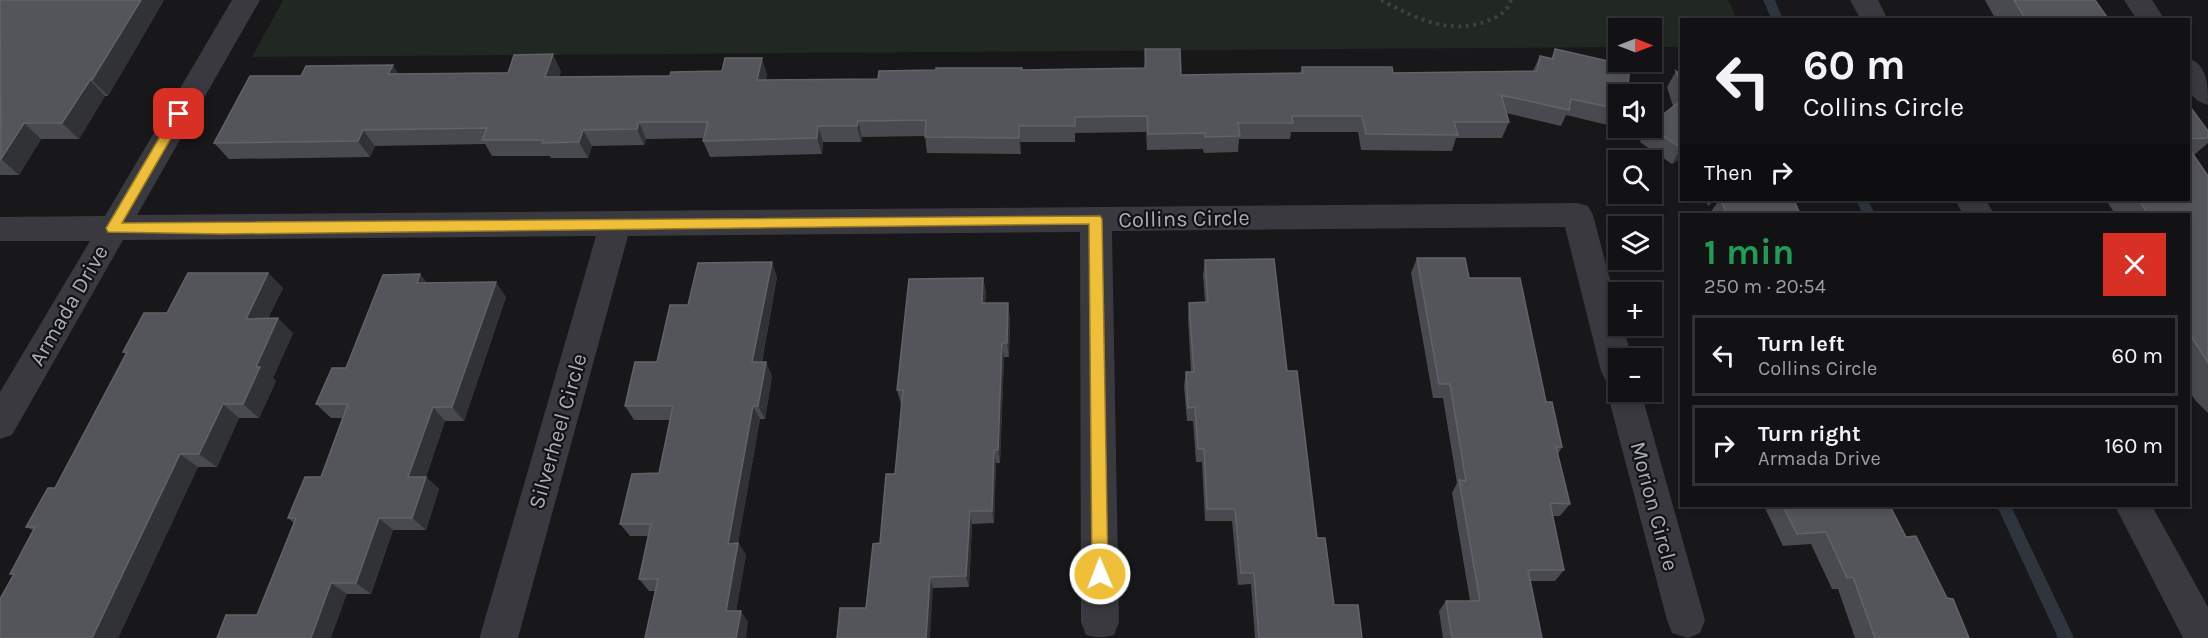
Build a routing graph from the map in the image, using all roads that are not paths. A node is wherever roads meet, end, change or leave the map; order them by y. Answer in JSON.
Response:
{"nodes":[{"id":1,"x":246,"y":0,"type":"edge"},
{"id":2,"x":1864,"y":0,"type":"edge"},
{"id":3,"x":2138,"y":0,"type":"edge"},
{"id":4,"x":1874,"y":18,"type":"edge"},
{"id":5,"x":2151,"y":18,"type":"edge"},
{"id":6,"x":2190,"y":58,"type":"edge"},
{"id":7,"x":2208,"y":58,"type":"edge"},
{"id":8,"x":2190,"y":71,"type":"edge"},
{"id":9,"x":2208,"y":95,"type":"edge"},
{"id":10,"x":1096,"y":219,"type":"junction"},
{"id":11,"x":615,"y":225,"type":"junction"},
{"id":12,"x":112,"y":228,"type":"junction"},
{"id":13,"x":0,"y":229,"type":"edge"},
{"id":14,"x":1612,"y":348,"type":"edge"},
{"id":15,"x":1627,"y":402,"type":"edge"},
{"id":16,"x":0,"y":424,"type":"edge"},
{"id":17,"x":2134,"y":507,"type":"edge"},
{"id":18,"x":1686,"y":620,"type":"dead end"},
{"id":19,"x":1101,"y":622,"type":"dead end"},
{"id":20,"x":500,"y":636,"type":"dead end"},
{"id":21,"x":2204,"y":638,"type":"edge"}],
"edges":[{"from":1,"to":12,"type":"street","name":"Armada Drive"},
{"from":2,"to":4,"type":"street"},
{"from":3,"to":5,"type":"street"},
{"from":6,"to":7,"type":"street"},
{"from":8,"to":9,"type":"street"},
{"from":10,"to":11,"type":"street","name":"Collins Circle"},
{"from":10,"to":14,"type":"street","name":"Collins Circle"},
{"from":10,"to":19,"type":"street"},
{"from":11,"to":12,"type":"street","name":"Collins Circle"},
{"from":11,"to":20,"type":"street","name":"Silverheel Circle"},
{"from":12,"to":13,"type":"street","name":"Collins Circle"},
{"from":12,"to":16,"type":"street","name":"Armada Drive"},
{"from":15,"to":18,"type":"street","name":"Morion Circle"},
{"from":17,"to":21,"type":"street"}]}
